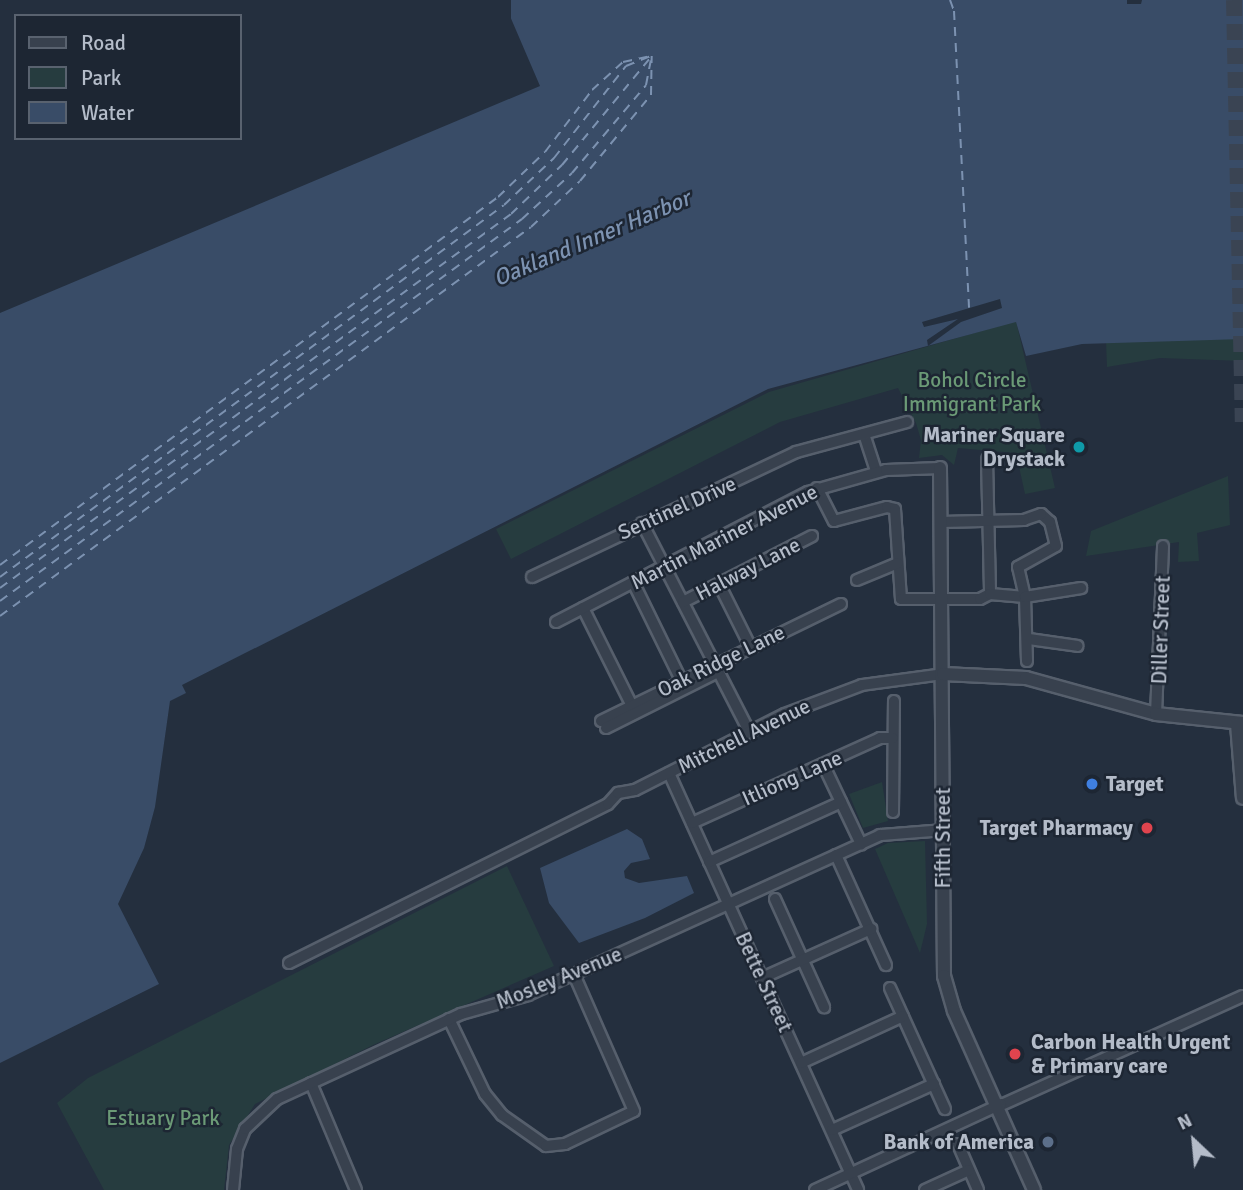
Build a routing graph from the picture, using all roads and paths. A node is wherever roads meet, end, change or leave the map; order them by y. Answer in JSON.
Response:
{"nodes":[{"id":1,"x":907,"y":422,"type":"dead end"},
{"id":2,"x":864,"y":434,"type":"junction"},
{"id":3,"x":987,"y":459,"type":"dead end"},
{"id":4,"x":940,"y":468,"type":"joint"},
{"id":5,"x":876,"y":472,"type":"junction"},
{"id":6,"x":817,"y":488,"type":"junction"},
{"id":7,"x":988,"y":521,"type":"junction"},
{"id":8,"x":941,"y":522,"type":"junction"},
{"id":9,"x":642,"y":523,"type":"junction"},
{"id":10,"x":812,"y":536,"type":"dead end"},
{"id":11,"x":1163,"y":546,"type":"dead end"},
{"id":12,"x":898,"y":563,"type":"junction"},
{"id":13,"x":664,"y":566,"type":"junction"},
{"id":14,"x":532,"y":577,"type":"dead end"},
{"id":15,"x":857,"y":580,"type":"dead end"},
{"id":16,"x":633,"y":582,"type":"junction"},
{"id":17,"x":719,"y":584,"type":"junction"},
{"id":18,"x":1081,"y":588,"type":"dead end"},
{"id":19,"x":990,"y":594,"type":"junction"},
{"id":20,"x":1025,"y":597,"type":"junction"},
{"id":21,"x":942,"y":600,"type":"junction"},
{"id":22,"x":683,"y":602,"type":"junction"},
{"id":23,"x":841,"y":604,"type":"dead end"},
{"id":24,"x":583,"y":608,"type":"junction"},
{"id":25,"x":556,"y":622,"type":"dead end"},
{"id":26,"x":1029,"y":639,"type":"junction"},
{"id":27,"x":750,"y":646,"type":"junction"},
{"id":28,"x":1078,"y":646,"type":"dead end"},
{"id":29,"x":1027,"y":661,"type":"dead end"},
{"id":30,"x":717,"y":668,"type":"junction"},
{"id":31,"x":943,"y":674,"type":"junction"},
{"id":32,"x":683,"y":684,"type":"junction"},
{"id":33,"x":894,"y":701,"type":"dead end"},
{"id":34,"x":634,"y":709,"type":"junction"},
{"id":35,"x":1156,"y":714,"type":"junction"},
{"id":36,"x":1240,"y":723,"type":"edge"},
{"id":37,"x":603,"y":724,"type":"dead end"},
{"id":38,"x":749,"y":732,"type":"junction"},
{"id":39,"x":893,"y":738,"type":"junction"},
{"id":40,"x":823,"y":764,"type":"junction"},
{"id":41,"x":669,"y":773,"type":"junction"},
{"id":42,"x":1243,"y":798,"type":"edge"},
{"id":43,"x":841,"y":802,"type":"junction"},
{"id":44,"x":893,"y":812,"type":"dead end"},
{"id":45,"x":692,"y":823,"type":"junction"},
{"id":46,"x":943,"y":830,"type":"junction"},
{"id":47,"x":861,"y":844,"type":"junction"},
{"id":48,"x":836,"y":855,"type":"junction"},
{"id":49,"x":709,"y":862,"type":"junction"},
{"id":50,"x":775,"y":899,"type":"dead end"},
{"id":51,"x":728,"y":903,"type":"junction"},
{"id":52,"x":871,"y":929,"type":"junction"},
{"id":53,"x":803,"y":960,"type":"junction"},
{"id":54,"x":289,"y":963,"type":"dead end"},
{"id":55,"x":886,"y":965,"type":"dead end"},
{"id":56,"x":574,"y":974,"type":"junction"},
{"id":57,"x":762,"y":978,"type":"junction"},
{"id":58,"x":890,"y":988,"type":"dead end"},
{"id":59,"x":1243,"y":996,"type":"edge"},
{"id":60,"x":824,"y":1007,"type":"dead end"},
{"id":61,"x":903,"y":1016,"type":"junction"},
{"id":62,"x":449,"y":1019,"type":"junction"},
{"id":63,"x":801,"y":1063,"type":"junction"},
{"id":64,"x":311,"y":1083,"type":"junction"},
{"id":65,"x":934,"y":1084,"type":"junction"},
{"id":66,"x":997,"y":1107,"type":"junction"},
{"id":67,"x":945,"y":1109,"type":"dead end"},
{"id":68,"x":832,"y":1130,"type":"junction"},
{"id":69,"x":958,"y":1144,"type":"dead end"},
{"id":70,"x":969,"y":1170,"type":"junction"},
{"id":71,"x":851,"y":1173,"type":"junction"},
{"id":72,"x":233,"y":1190,"type":"edge"},
{"id":73,"x":356,"y":1190,"type":"edge"},
{"id":74,"x":816,"y":1190,"type":"edge"},
{"id":75,"x":858,"y":1190,"type":"edge"},
{"id":76,"x":925,"y":1190,"type":"edge"},
{"id":77,"x":978,"y":1190,"type":"edge"},
{"id":78,"x":1034,"y":1190,"type":"edge"}],
"edges":[{"from":1,"to":2,"type":"street","name":"Sentinel Drive"},
{"from":2,"to":5,"type":"street"},
{"from":2,"to":9,"type":"street","name":"Sentinel Drive"},
{"from":3,"to":7,"type":"street"},
{"from":4,"to":5,"type":"street","name":"Martin Mariner Avenue"},
{"from":4,"to":8,"type":"street","name":"Fifth Street"},
{"from":5,"to":6,"type":"street","name":"Martin Mariner Avenue"},
{"from":6,"to":12,"type":"street"},
{"from":6,"to":13,"type":"street","name":"Martin Mariner Avenue"},
{"from":7,"to":8,"type":"street"},
{"from":7,"to":19,"type":"street"},
{"from":7,"to":20,"type":"street"},
{"from":8,"to":21,"type":"street","name":"Fifth Street"},
{"from":9,"to":13,"type":"street"},
{"from":9,"to":14,"type":"street","name":"Sentinel Drive"},
{"from":10,"to":17,"type":"street","name":"Halway Lane"},
{"from":11,"to":35,"type":"street","name":"Diller Street"},
{"from":12,"to":15,"type":"street"},
{"from":12,"to":21,"type":"street"},
{"from":13,"to":16,"type":"street","name":"Martin Mariner Avenue"},
{"from":13,"to":22,"type":"street"},
{"from":16,"to":24,"type":"street","name":"Martin Mariner Avenue"},
{"from":16,"to":32,"type":"street"},
{"from":17,"to":22,"type":"street","name":"Halway Lane"},
{"from":17,"to":27,"type":"street"},
{"from":18,"to":20,"type":"street"},
{"from":19,"to":20,"type":"street"},
{"from":19,"to":21,"type":"street"},
{"from":20,"to":26,"type":"street"},
{"from":21,"to":31,"type":"street","name":"Fifth Street"},
{"from":22,"to":30,"type":"street"},
{"from":23,"to":27,"type":"street","name":"Oak Ridge Lane"},
{"from":24,"to":25,"type":"street","name":"Martin Mariner Avenue"},
{"from":24,"to":34,"type":"street"},
{"from":26,"to":28,"type":"street"},
{"from":26,"to":29,"type":"street"},
{"from":27,"to":30,"type":"street","name":"Oak Ridge Lane"},
{"from":30,"to":32,"type":"street","name":"Oak Ridge Lane"},
{"from":30,"to":38,"type":"street"},
{"from":31,"to":35,"type":"street","name":"Mitchell Avenue"},
{"from":31,"to":38,"type":"street","name":"Mitchell Avenue"},
{"from":31,"to":46,"type":"street","name":"Fifth Street"},
{"from":32,"to":34,"type":"street","name":"Oak Ridge Lane"},
{"from":33,"to":39,"type":"street"},
{"from":34,"to":37,"type":"street","name":"Oak Ridge Lane"},
{"from":35,"to":36,"type":"street","name":"Mitchell Avenue"},
{"from":36,"to":42,"type":"street"},
{"from":38,"to":41,"type":"street","name":"Mitchell Avenue"},
{"from":39,"to":40,"type":"street","name":"Itliong Lane"},
{"from":39,"to":44,"type":"street"},
{"from":40,"to":43,"type":"street"},
{"from":40,"to":45,"type":"street","name":"Itliong Lane"},
{"from":41,"to":45,"type":"street","name":"Bette Street"},
{"from":41,"to":54,"type":"street","name":"Mitchell Avenue"},
{"from":43,"to":47,"type":"street"},
{"from":43,"to":49,"type":"street"},
{"from":45,"to":49,"type":"street","name":"Bette Street"},
{"from":46,"to":47,"type":"street","name":"Mosley Avenue"},
{"from":46,"to":66,"type":"street","name":"Fifth Street"},
{"from":47,"to":48,"type":"street","name":"Mosley Avenue"},
{"from":48,"to":51,"type":"street","name":"Mosley Avenue"},
{"from":48,"to":52,"type":"street"},
{"from":49,"to":51,"type":"street","name":"Bette Street"},
{"from":50,"to":53,"type":"street"},
{"from":51,"to":56,"type":"street","name":"Mosley Avenue"},
{"from":51,"to":57,"type":"street","name":"Bette Street"},
{"from":52,"to":53,"type":"street"},
{"from":52,"to":55,"type":"street"},
{"from":53,"to":57,"type":"street"},
{"from":53,"to":60,"type":"street"},
{"from":56,"to":62,"type":"street","name":"Mosley Avenue"},
{"from":56,"to":62,"type":"street"},
{"from":57,"to":63,"type":"street","name":"Bette Street"},
{"from":58,"to":61,"type":"street"},
{"from":59,"to":66,"type":"street"},
{"from":61,"to":63,"type":"street"},
{"from":61,"to":65,"type":"street"},
{"from":62,"to":64,"type":"street","name":"Mosley Avenue"},
{"from":63,"to":68,"type":"street","name":"Bette Street"},
{"from":64,"to":72,"type":"street","name":"Mosley Avenue"},
{"from":64,"to":73,"type":"street"},
{"from":65,"to":67,"type":"street"},
{"from":65,"to":68,"type":"street"},
{"from":66,"to":71,"type":"street"},
{"from":66,"to":78,"type":"street","name":"Fifth Street"},
{"from":68,"to":71,"type":"street","name":"Bette Street"},
{"from":69,"to":70,"type":"street"},
{"from":70,"to":76,"type":"street"},
{"from":70,"to":77,"type":"street"},
{"from":71,"to":74,"type":"street"},
{"from":71,"to":75,"type":"street","name":"Bette Street"}]}
